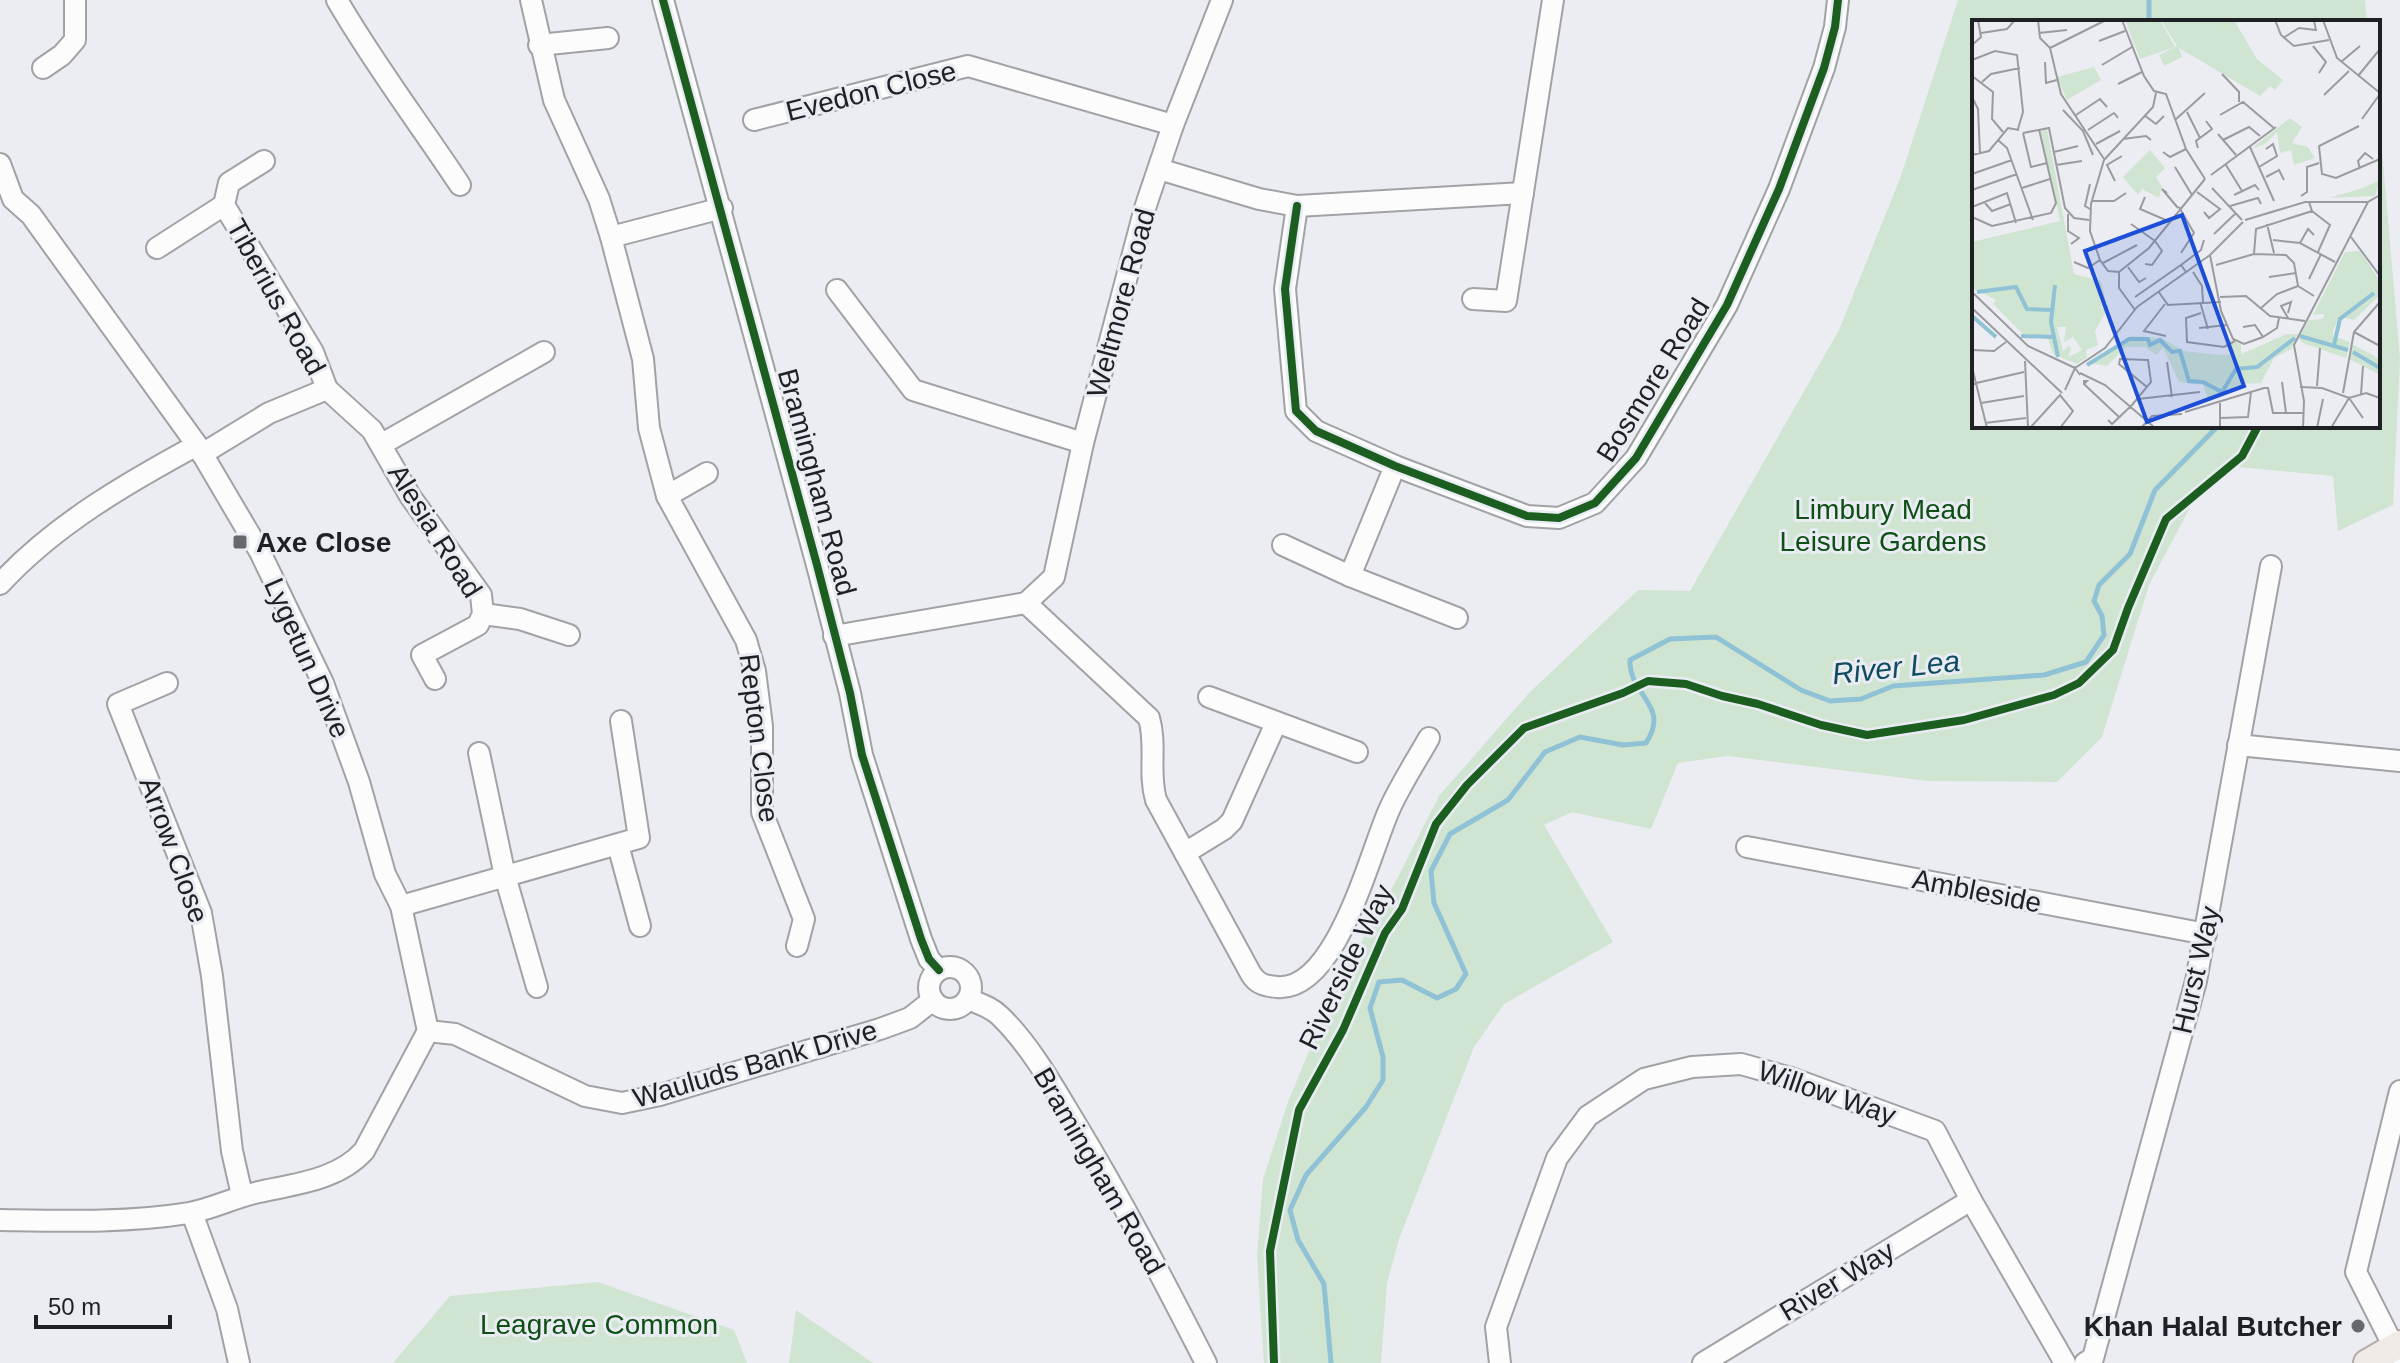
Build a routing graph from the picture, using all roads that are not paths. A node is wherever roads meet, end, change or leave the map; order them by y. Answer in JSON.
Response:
{"nodes":[{"id":1,"x":75,"y":0,"type":"edge"},
{"id":2,"x":337,"y":0,"type":"edge"},
{"id":3,"x":531,"y":0,"type":"edge"},
{"id":4,"x":663,"y":0,"type":"edge"},
{"id":5,"x":1222,"y":0,"type":"edge"},
{"id":6,"x":1553,"y":0,"type":"edge"},
{"id":7,"x":1838,"y":0,"type":"edge"},
{"id":8,"x":608,"y":38,"type":"dead end"},
{"id":9,"x":539,"y":45,"type":"junction"},
{"id":10,"x":43,"y":68,"type":"dead end"},
{"id":11,"x":754,"y":120,"type":"dead end"},
{"id":12,"x":1173,"y":125,"type":"junction"},
{"id":13,"x":264,"y":161,"type":"dead end"},
{"id":14,"x":0,"y":164,"type":"edge"},
{"id":15,"x":1159,"y":169,"type":"junction"},
{"id":16,"x":460,"y":185,"type":"dead end"},
{"id":17,"x":1523,"y":193,"type":"junction"},
{"id":18,"x":6,"y":203,"type":"edge"},
{"id":19,"x":224,"y":205,"type":"junction"},
{"id":20,"x":1297,"y":206,"type":"junction"},
{"id":21,"x":722,"y":208,"type":"junction"},
{"id":22,"x":611,"y":237,"type":"junction"},
{"id":23,"x":157,"y":248,"type":"dead end"},
{"id":24,"x":837,"y":290,"type":"dead end"},
{"id":25,"x":1473,"y":299,"type":"dead end"},
{"id":26,"x":544,"y":352,"type":"dead end"},
{"id":27,"x":327,"y":389,"type":"junction"},
{"id":28,"x":1083,"y":443,"type":"junction"},
{"id":29,"x":382,"y":444,"type":"junction"},
{"id":30,"x":200,"y":449,"type":"junction"},
{"id":31,"x":1395,"y":466,"type":"junction"},
{"id":32,"x":707,"y":473,"type":"dead end"},
{"id":33,"x":667,"y":496,"type":"junction"},
{"id":34,"x":1283,"y":545,"type":"dead end"},
{"id":35,"x":2271,"y":566,"type":"dead end"},
{"id":36,"x":1350,"y":576,"type":"junction"},
{"id":37,"x":0,"y":584,"type":"edge"},
{"id":38,"x":1026,"y":603,"type":"junction"},
{"id":39,"x":483,"y":614,"type":"junction"},
{"id":40,"x":1457,"y":618,"type":"dead end"},
{"id":41,"x":569,"y":635,"type":"dead end"},
{"id":42,"x":834,"y":636,"type":"junction"},
{"id":43,"x":435,"y":679,"type":"dead end"},
{"id":44,"x":167,"y":683,"type":"dead end"},
{"id":45,"x":1209,"y":697,"type":"dead end"},
{"id":46,"x":621,"y":721,"type":"dead end"},
{"id":47,"x":1276,"y":723,"type":"junction"},
{"id":48,"x":1429,"y":738,"type":"dead end"},
{"id":49,"x":2238,"y":745,"type":"junction"},
{"id":50,"x":1357,"y":752,"type":"dead end"},
{"id":51,"x":479,"y":753,"type":"dead end"},
{"id":52,"x":2400,"y":761,"type":"edge"},
{"id":53,"x":618,"y":845,"type":"junction"},
{"id":54,"x":1747,"y":847,"type":"dead end"},
{"id":55,"x":1185,"y":853,"type":"junction"},
{"id":56,"x":505,"y":876,"type":"junction"},
{"id":57,"x":401,"y":906,"type":"junction"},
{"id":58,"x":640,"y":926,"type":"dead end"},
{"id":59,"x":2206,"y":934,"type":"junction"},
{"id":60,"x":797,"y":946,"type":"dead end"},
{"id":61,"x":939,"y":970,"type":"junction"},
{"id":62,"x":537,"y":987,"type":"dead end"},
{"id":63,"x":968,"y":999,"type":"junction"},
{"id":64,"x":933,"y":1000,"type":"junction"},
{"id":65,"x":428,"y":1031,"type":"junction"},
{"id":66,"x":2400,"y":1091,"type":"edge"},
{"id":67,"x":242,"y":1195,"type":"junction"},
{"id":68,"x":1971,"y":1200,"type":"junction"},
{"id":69,"x":192,"y":1213,"type":"junction"},
{"id":70,"x":0,"y":1220,"type":"edge"},
{"id":71,"x":2398,"y":1350,"type":"edge"},
{"id":72,"x":239,"y":1363,"type":"edge"},
{"id":73,"x":1206,"y":1363,"type":"edge"},
{"id":74,"x":1500,"y":1363,"type":"edge"},
{"id":75,"x":1703,"y":1363,"type":"edge"},
{"id":76,"x":2065,"y":1363,"type":"edge"},
{"id":77,"x":2085,"y":1363,"type":"edge"},
{"id":78,"x":2367,"y":1363,"type":"edge"}],
"edges":[{"from":1,"to":10,"type":"street"},
{"from":2,"to":16,"type":"street"},
{"from":3,"to":9,"type":"street","name":"Repton Close"},
{"from":4,"to":21,"type":"street","name":"Bramingham Road"},
{"from":5,"to":12,"type":"street","name":"Weltmore Road"},
{"from":6,"to":17,"type":"street"},
{"from":7,"to":31,"type":"street","name":"Bosmore Road"},
{"from":8,"to":9,"type":"street"},
{"from":9,"to":22,"type":"street","name":"Repton Close"},
{"from":11,"to":12,"type":"street","name":"Evedon Close"},
{"from":12,"to":15,"type":"street","name":"Weltmore Road"},
{"from":13,"to":19,"type":"street","name":"Tiberius Road"},
{"from":14,"to":18,"type":"street","name":"Lygetun Drive"},
{"from":15,"to":20,"type":"street"},
{"from":15,"to":28,"type":"street","name":"Weltmore Road"},
{"from":17,"to":20,"type":"street"},
{"from":17,"to":25,"type":"street"},
{"from":18,"to":30,"type":"street","name":"Lygetun Drive"},
{"from":19,"to":23,"type":"street","name":"Tiberius Road"},
{"from":19,"to":27,"type":"street","name":"Tiberius Road"},
{"from":20,"to":31,"type":"street","name":"Bosmore Road"},
{"from":21,"to":22,"type":"street"},
{"from":21,"to":42,"type":"street","name":"Bramingham Road"},
{"from":22,"to":33,"type":"street","name":"Repton Close"},
{"from":24,"to":28,"type":"street"},
{"from":26,"to":29,"type":"street","name":"Alesia Road"},
{"from":27,"to":29,"type":"street","name":"Alesia Road"},
{"from":27,"to":30,"type":"street"},
{"from":28,"to":38,"type":"street","name":"Weltmore Road"},
{"from":29,"to":39,"type":"street","name":"Alesia Road"},
{"from":30,"to":37,"type":"street"},
{"from":30,"to":57,"type":"street","name":"Lygetun Drive"},
{"from":31,"to":36,"type":"street"},
{"from":32,"to":33,"type":"street"},
{"from":33,"to":60,"type":"street","name":"Repton Close"},
{"from":34,"to":36,"type":"street"},
{"from":35,"to":49,"type":"street","name":"Hurst Way"},
{"from":36,"to":40,"type":"street"},
{"from":38,"to":42,"type":"street"},
{"from":38,"to":55,"type":"street"},
{"from":39,"to":41,"type":"street"},
{"from":39,"to":43,"type":"street","name":"Alesia Road"},
{"from":42,"to":61,"type":"street","name":"Bramingham Road"},
{"from":44,"to":67,"type":"street","name":"Arrow Close"},
{"from":45,"to":47,"type":"street"},
{"from":46,"to":53,"type":"street"},
{"from":47,"to":50,"type":"street"},
{"from":47,"to":55,"type":"street"},
{"from":48,"to":55,"type":"street"},
{"from":49,"to":52,"type":"street"},
{"from":49,"to":59,"type":"street","name":"Hurst Way"},
{"from":51,"to":56,"type":"street"},
{"from":53,"to":56,"type":"street"},
{"from":53,"to":58,"type":"street"},
{"from":54,"to":59,"type":"street","name":"Ambleside"},
{"from":56,"to":57,"type":"street"},
{"from":56,"to":62,"type":"street"},
{"from":57,"to":65,"type":"street","name":"Lygetun Drive"},
{"from":59,"to":77,"type":"street","name":"Hurst Way"},
{"from":61,"to":63,"type":"street"},
{"from":61,"to":64,"type":"street"},
{"from":63,"to":64,"type":"street"},
{"from":63,"to":73,"type":"street","name":"Bramingham Road"},
{"from":64,"to":65,"type":"street","name":"Wauluds Bank Drive"},
{"from":65,"to":67,"type":"street"},
{"from":66,"to":71,"type":"street"},
{"from":67,"to":69,"type":"street"},
{"from":68,"to":74,"type":"street","name":"Willow Way"},
{"from":68,"to":75,"type":"street","name":"River Way"},
{"from":68,"to":76,"type":"street","name":"Willow Way"},
{"from":69,"to":70,"type":"street"},
{"from":69,"to":72,"type":"street"},
{"from":71,"to":78,"type":"main road"}]}
